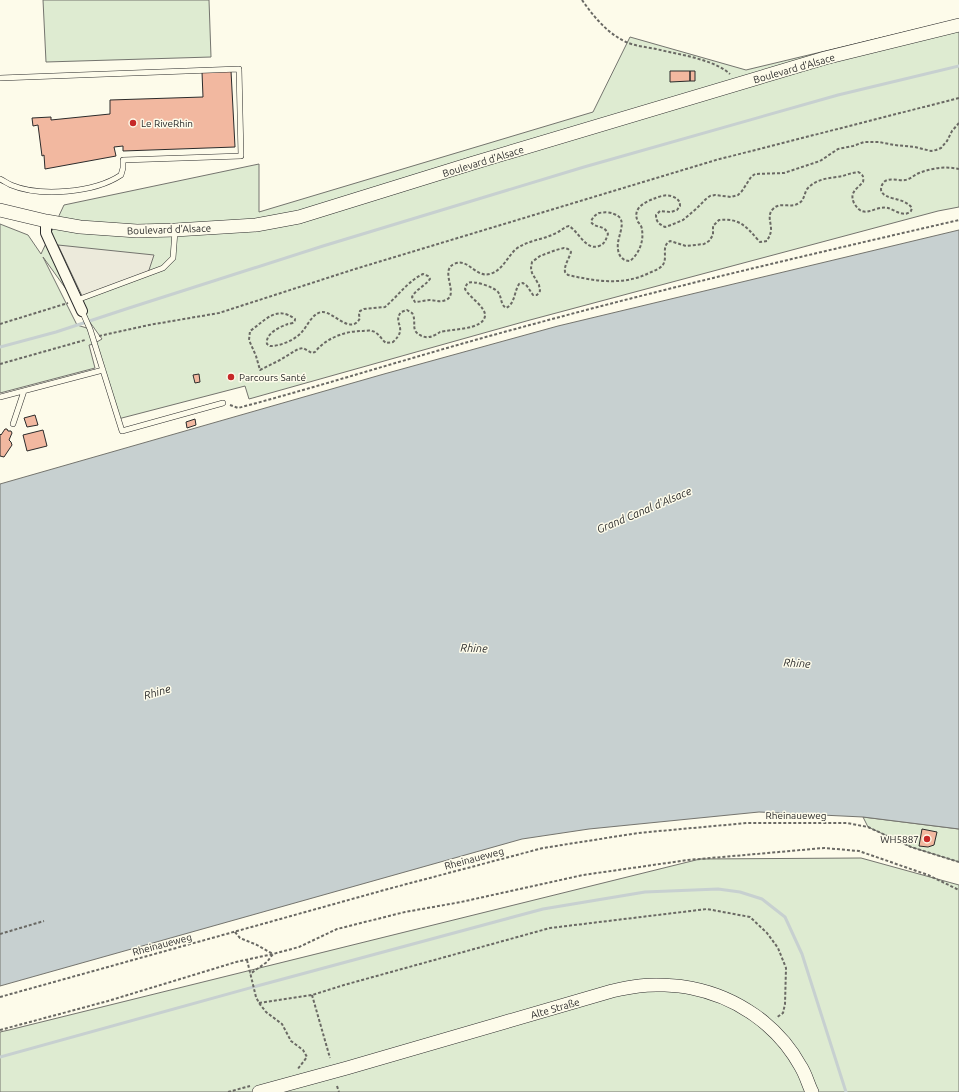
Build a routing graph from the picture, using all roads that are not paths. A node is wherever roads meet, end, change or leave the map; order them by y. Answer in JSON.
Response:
{"nodes":[{"id":1,"x":959,"y":25,"type":"edge"},
{"id":2,"x":0,"y":78,"type":"edge"},
{"id":3,"x":0,"y":179,"type":"edge"},
{"id":4,"x":0,"y":210,"type":"edge"},
{"id":5,"x":46,"y":221,"type":"junction"},
{"id":6,"x":175,"y":230,"type":"junction"},
{"id":7,"x":77,"y":300,"type":"junction"},
{"id":8,"x":82,"y":311,"type":"joint"},
{"id":9,"x":104,"y":370,"type":"junction"},
{"id":10,"x":24,"y":391,"type":"junction"},
{"id":11,"x":0,"y":398,"type":"edge"},
{"id":12,"x":223,"y":403,"type":"road end"},
{"id":13,"x":13,"y":424,"type":"dead end"},
{"id":14,"x":259,"y":1092,"type":"edge"},
{"id":15,"x":812,"y":1092,"type":"edge"}],
"edges":[{"from":1,"to":6,"type":"street","name":"Boulevard d'Alsace"},
{"from":2,"to":3,"type":"lane"},
{"from":4,"to":5,"type":"street","name":"Boulevard d'Alsace"},
{"from":5,"to":6,"type":"street","name":"Boulevard d'Alsace"},
{"from":5,"to":7,"type":"street"},
{"from":6,"to":7,"type":"lane"},
{"from":7,"to":8,"type":"street"},
{"from":8,"to":9,"type":"lane"},
{"from":9,"to":10,"type":"lane"},
{"from":9,"to":12,"type":"lane"},
{"from":10,"to":11,"type":"lane"},
{"from":10,"to":13,"type":"lane"},
{"from":14,"to":15,"type":"street","name":"Alte Straße"}]}
